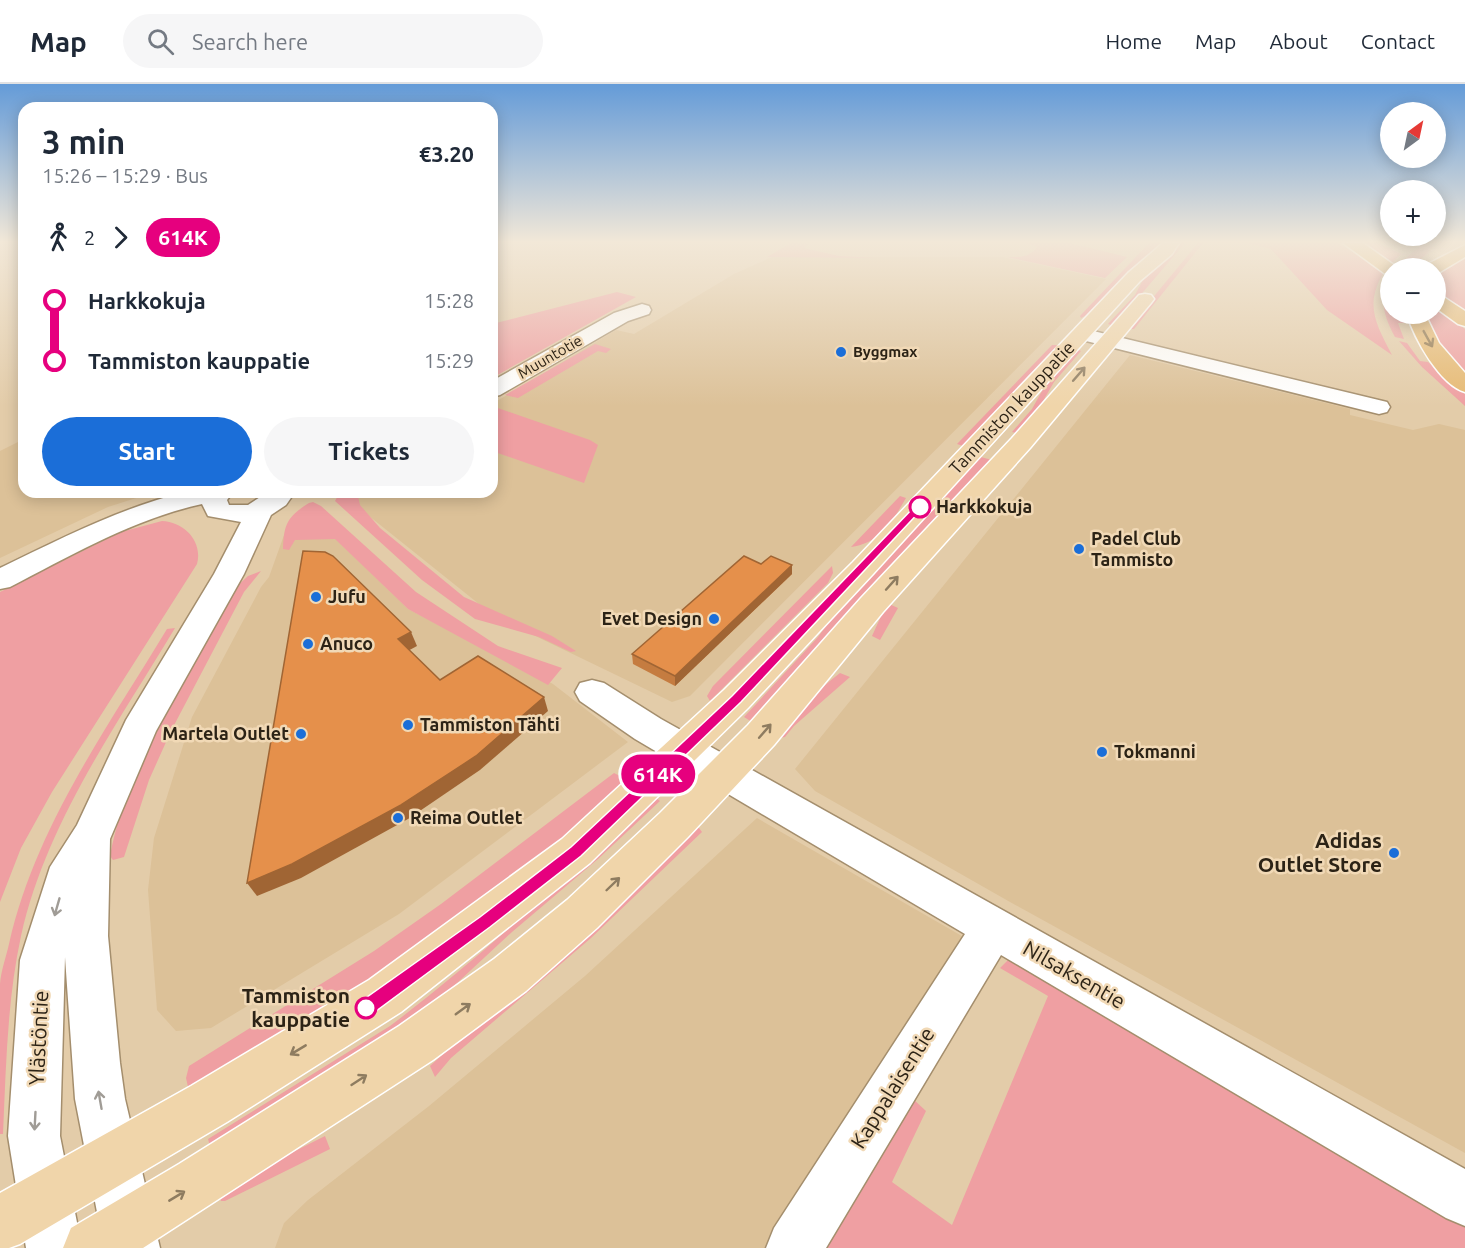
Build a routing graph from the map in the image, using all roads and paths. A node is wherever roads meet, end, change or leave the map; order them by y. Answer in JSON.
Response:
{"nodes":[{"id":1,"x":1115,"y":297,"type":"edge"},
{"id":2,"x":1146,"y":297,"type":"edge"},
{"id":3,"x":1446,"y":307,"type":"edge"},
{"id":4,"x":642,"y":310,"type":"dead end"},
{"id":5,"x":1465,"y":320,"type":"edge"},
{"id":6,"x":1420,"y":324,"type":"edge"},
{"id":7,"x":1081,"y":334,"type":"junction"},
{"id":8,"x":1109,"y":341,"type":"junction"},
{"id":9,"x":1465,"y":385,"type":"edge"},
{"id":10,"x":498,"y":387,"type":"edge"},
{"id":11,"x":1379,"y":407,"type":"dead end"},
{"id":12,"x":278,"y":498,"type":"edge"},
{"id":13,"x":221,"y":502,"type":"edge"},
{"id":14,"x":260,"y":510,"type":"junction"},
{"id":15,"x":229,"y":574,"type":"junction"},
{"id":16,"x":0,"y":580,"type":"edge"},
{"id":17,"x":592,"y":692,"type":"dead end"},
{"id":18,"x":704,"y":761,"type":"junction"},
{"id":19,"x":92,"y":836,"type":"junction"},
{"id":20,"x":993,"y":929,"type":"junction"},
{"id":21,"x":112,"y":1158,"type":"junction"},
{"id":22,"x":1465,"y":1199,"type":"edge"},
{"id":23,"x":33,"y":1223,"type":"edge"},
{"id":24,"x":117,"y":1241,"type":"edge"},
{"id":25,"x":794,"y":1248,"type":"edge"}],
"edges":[{"from":1,"to":7,"type":"main road","name":"Tammiston kauppatie"},
{"from":2,"to":8,"type":"main road","name":"Tammiston kauppatie"},
{"from":3,"to":5,"type":"highway"},
{"from":4,"to":10,"type":"street","name":"Muuntotie"},
{"from":6,"to":9,"type":"highway","one_way":true},
{"from":7,"to":8,"type":"street"},
{"from":7,"to":18,"type":"main road","name":"Tammiston kauppatie"},
{"from":8,"to":11,"type":"street"},
{"from":18,"to":8,"type":"main road","name":"Tammiston kauppatie","one_way":true},
{"from":12,"to":14,"type":"street","name":"Ylästöntie"},
{"from":13,"to":14,"type":"street"},
{"from":13,"to":15,"type":"street"},
{"from":13,"to":16,"type":"street"},
{"from":14,"to":15,"type":"street","name":"Ylästöntie"},
{"from":15,"to":19,"type":"street","name":"Ylästöntie"},
{"from":17,"to":18,"type":"street","name":"Nilsaksentie"},
{"from":18,"to":20,"type":"street","name":"Nilsaksentie"},
{"from":18,"to":21,"type":"main road","name":"Tammiston kauppatie","one_way":true},
{"from":24,"to":18,"type":"main road","name":"Tammiston kauppatie","one_way":true},
{"from":21,"to":19,"type":"street","name":"Ylästöntie","one_way":true},
{"from":19,"to":23,"type":"street","name":"Ylästöntie","one_way":true},
{"from":20,"to":22,"type":"street","name":"Nilsaksentie"},
{"from":20,"to":25,"type":"street","name":"Kappalaisentie"},
{"from":21,"to":23,"type":"main road","name":"Tammiston kauppatie"},
{"from":21,"to":24,"type":"street","name":"Ylästöntie"}]}
